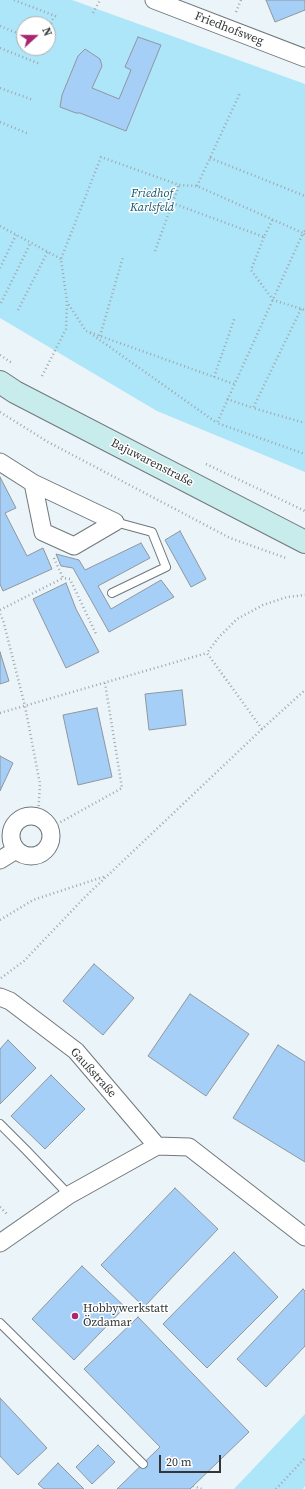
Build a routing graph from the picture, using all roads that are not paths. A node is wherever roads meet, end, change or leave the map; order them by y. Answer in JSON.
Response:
{"nodes":[{"id":1,"x":154,"y":0,"type":"edge"},
{"id":2,"x":305,"y":58,"type":"edge"},
{"id":3,"x":0,"y":382,"type":"edge"},
{"id":4,"x":0,"y":462,"type":"edge"},
{"id":5,"x":33,"y":483,"type":"junction"},
{"id":6,"x":115,"y":522,"type":"junction"},
{"id":7,"x":305,"y":542,"type":"edge"},
{"id":8,"x":112,"y":593,"type":"dead end"},
{"id":9,"x":16,"y":850,"type":"junction"},
{"id":10,"x":0,"y":860,"type":"edge"},
{"id":11,"x":0,"y":997,"type":"edge"},
{"id":12,"x":0,"y":1124,"type":"edge"},
{"id":13,"x":157,"y":1146,"type":"junction"},
{"id":14,"x":69,"y":1195,"type":"junction"},
{"id":15,"x":305,"y":1237,"type":"edge"},
{"id":16,"x":0,"y":1243,"type":"edge"},
{"id":17,"x":0,"y":1323,"type":"edge"},
{"id":18,"x":143,"y":1464,"type":"dead end"}],
"edges":[{"from":1,"to":2,"type":"street","name":"Friedhofsweg"},
{"from":3,"to":7,"type":"main road","name":"Bajuwarenstraße"},
{"from":4,"to":5,"type":"street"},
{"from":5,"to":6,"type":"street"},
{"from":5,"to":6,"type":"street"},
{"from":6,"to":8,"type":"lane"},
{"from":9,"to":9,"type":"street"},
{"from":9,"to":10,"type":"street"},
{"from":11,"to":13,"type":"street","name":"Gaußstraße"},
{"from":12,"to":14,"type":"lane"},
{"from":13,"to":14,"type":"street"},
{"from":13,"to":15,"type":"street"},
{"from":14,"to":16,"type":"street"},
{"from":17,"to":18,"type":"lane"}]}
